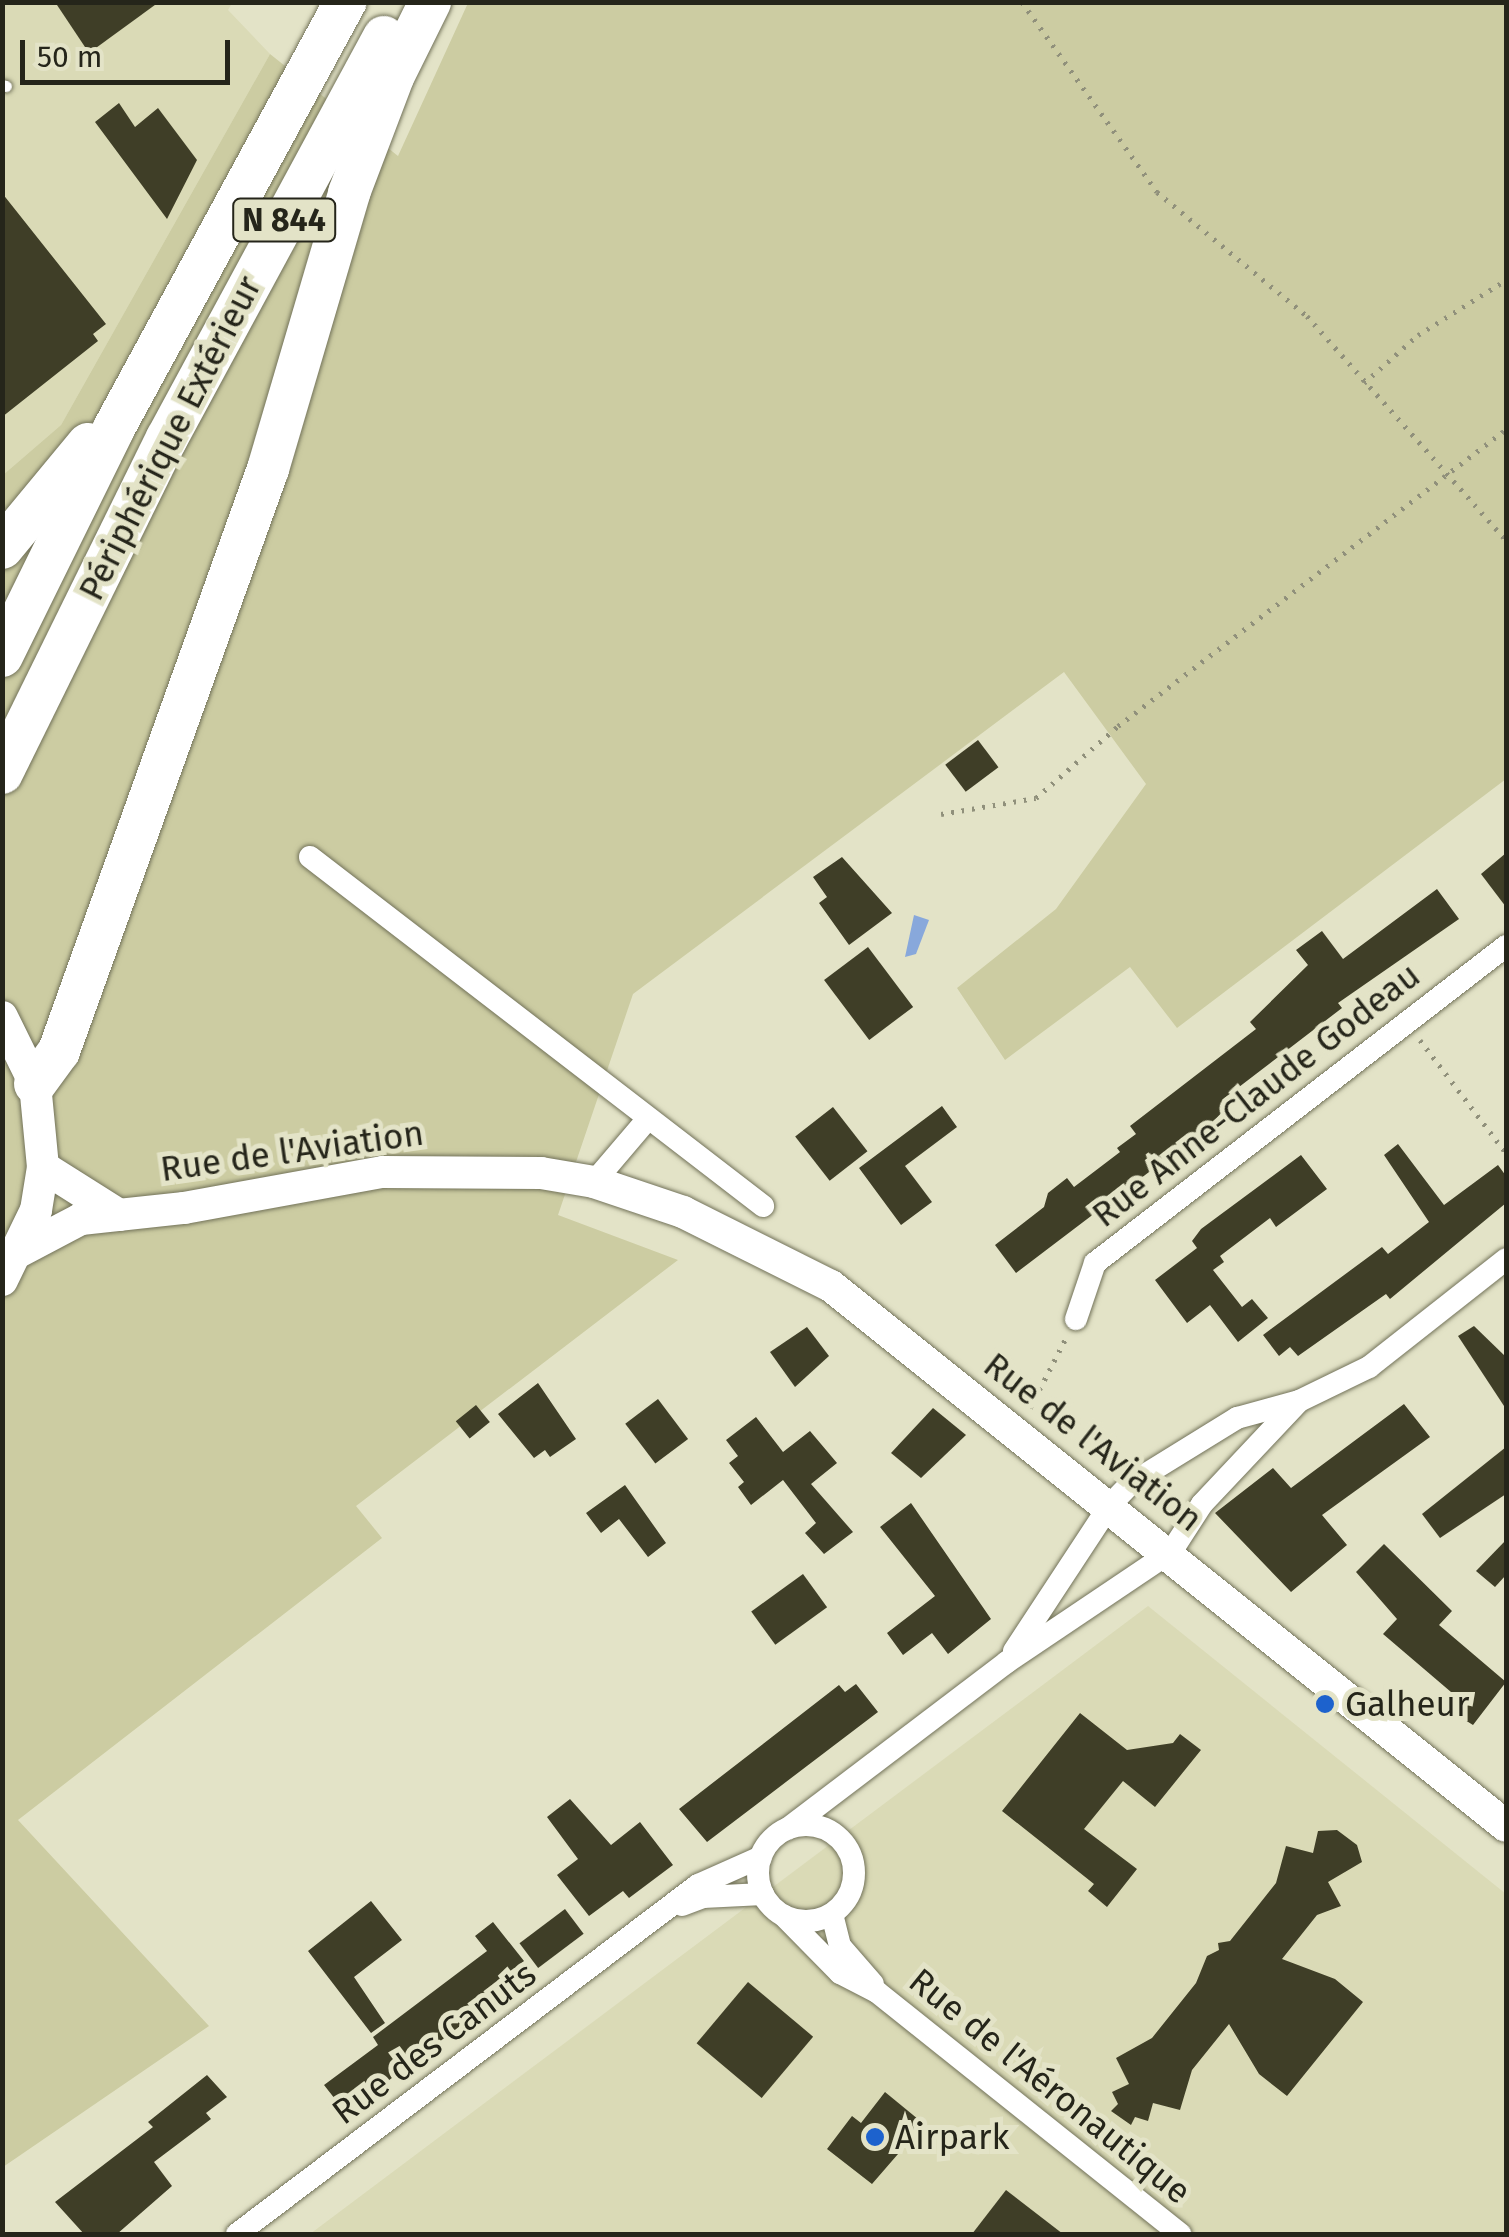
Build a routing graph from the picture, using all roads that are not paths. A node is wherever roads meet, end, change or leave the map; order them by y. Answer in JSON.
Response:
{"nodes":[{"id":1,"x":345,"y":2,"type":"edge"},
{"id":2,"x":403,"y":2,"type":"edge"},
{"id":3,"x":430,"y":2,"type":"edge"},
{"id":4,"x":114,"y":428,"type":"junction"},
{"id":5,"x":2,"y":548,"type":"edge"},
{"id":6,"x":2,"y":656,"type":"edge"},
{"id":7,"x":2,"y":773,"type":"edge"},
{"id":8,"x":310,"y":858,"type":"dead end"},
{"id":9,"x":1506,"y":946,"type":"edge"},
{"id":10,"x":6,"y":1021,"type":"edge"},
{"id":11,"x":35,"y":1084,"type":"junction"},
{"id":12,"x":646,"y":1121,"type":"junction"},
{"id":13,"x":43,"y":1167,"type":"junction"},
{"id":14,"x":594,"y":1182,"type":"junction"},
{"id":15,"x":763,"y":1206,"type":"dead end"},
{"id":16,"x":119,"y":1215,"type":"junction"},
{"id":17,"x":20,"y":1251,"type":"junction"},
{"id":18,"x":1506,"y":1259,"type":"edge"},
{"id":19,"x":2,"y":1280,"type":"edge"},
{"id":20,"x":1076,"y":1319,"type":"road end"},
{"id":21,"x":1299,"y":1401,"type":"junction"},
{"id":22,"x":1110,"y":1505,"type":"junction"},
{"id":23,"x":1171,"y":1552,"type":"junction"},
{"id":24,"x":1006,"y":1662,"type":"junction"},
{"id":25,"x":1506,"y":1826,"type":"edge"},
{"id":26,"x":787,"y":1829,"type":"junction"},
{"id":27,"x":761,"y":1858,"type":"junction"},
{"id":28,"x":763,"y":1894,"type":"junction"},
{"id":29,"x":674,"y":1908,"type":"junction"},
{"id":30,"x":832,"y":1914,"type":"junction"},
{"id":31,"x":784,"y":1916,"type":"junction"},
{"id":32,"x":877,"y":1992,"type":"junction"},
{"id":33,"x":237,"y":2234,"type":"edge"},
{"id":34,"x":1180,"y":2234,"type":"edge"}],
"edges":[{"from":1,"to":4,"type":"highway","number":"N 844"},
{"from":2,"to":7,"type":"highway","name":"Périphérique Extérieur","number":"N 844"},
{"from":3,"to":11,"type":"highway"},
{"from":4,"to":5,"type":"highway"},
{"from":4,"to":6,"type":"highway","number":"N 844"},
{"from":8,"to":12,"type":"street"},
{"from":9,"to":20,"type":"street","name":"Rue Anne-Claude Godeau"},
{"from":10,"to":11,"type":"street"},
{"from":11,"to":13,"type":"street"},
{"from":12,"to":14,"type":"street"},
{"from":12,"to":15,"type":"street"},
{"from":13,"to":16,"type":"street","name":"Rue de l'Aviation"},
{"from":13,"to":17,"type":"street"},
{"from":14,"to":16,"type":"street","name":"Rue de l'Aviation"},
{"from":14,"to":22,"type":"street","name":"Rue de l'Aviation"},
{"from":16,"to":17,"type":"street","name":"Rue de l'Aviation"},
{"from":17,"to":19,"type":"street"},
{"from":18,"to":21,"type":"street"},
{"from":21,"to":22,"type":"street"},
{"from":21,"to":23,"type":"street"},
{"from":22,"to":23,"type":"street","name":"Rue de l'Aviation"},
{"from":22,"to":24,"type":"street"},
{"from":23,"to":24,"type":"street"},
{"from":23,"to":25,"type":"street","name":"Rue de l'Aviation"},
{"from":24,"to":26,"type":"street"},
{"from":26,"to":27,"type":"street"},
{"from":26,"to":30,"type":"street"},
{"from":27,"to":28,"type":"street"},
{"from":27,"to":29,"type":"street","name":"Rue des Canuts"},
{"from":28,"to":29,"type":"street","name":"Rue des Canuts"},
{"from":28,"to":31,"type":"street"},
{"from":29,"to":33,"type":"street","name":"Rue des Canuts"},
{"from":30,"to":31,"type":"street"},
{"from":30,"to":32,"type":"street","name":"Rue de l'Aéronautique"},
{"from":31,"to":32,"type":"street","name":"Rue de l'Aéronautique"},
{"from":32,"to":34,"type":"street","name":"Rue de l'Aéronautique"}]}
